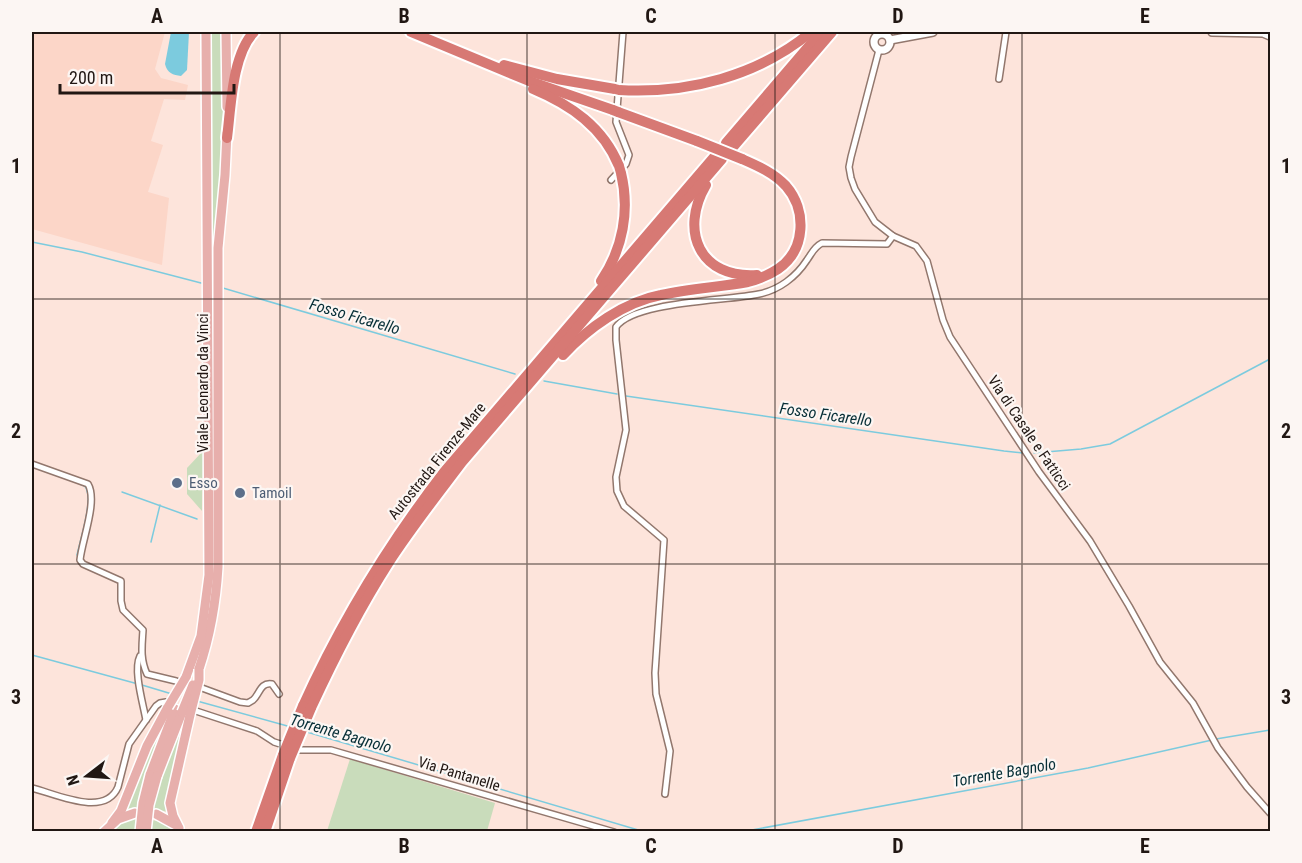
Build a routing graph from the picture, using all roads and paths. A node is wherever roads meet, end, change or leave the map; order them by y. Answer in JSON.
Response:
{"nodes":[{"id":1,"x":206,"y":32,"type":"edge"},
{"id":2,"x":226,"y":32,"type":"edge"},
{"id":3,"x":254,"y":32,"type":"edge"},
{"id":4,"x":411,"y":32,"type":"edge"},
{"id":5,"x":623,"y":32,"type":"edge"},
{"id":6,"x":811,"y":32,"type":"edge"},
{"id":7,"x":821,"y":32,"type":"edge"},
{"id":8,"x":832,"y":32,"type":"edge"},
{"id":9,"x":933,"y":32,"type":"edge"},
{"id":10,"x":1006,"y":32,"type":"edge"},
{"id":11,"x":1212,"y":32,"type":"edge"},
{"id":12,"x":872,"y":34,"type":"edge"},
{"id":13,"x":1270,"y":36,"type":"edge"},
{"id":14,"x":890,"y":40,"type":"junction"},
{"id":15,"x":879,"y":50,"type":"junction"},
{"id":16,"x":483,"y":60,"type":"junction"},
{"id":17,"x":999,"y":79,"type":"dead end"},
{"id":18,"x":227,"y":138,"type":"junction"},
{"id":19,"x":734,"y":150,"type":"junction"},
{"id":20,"x":721,"y":159,"type":"junction"},
{"id":21,"x":611,"y":180,"type":"dead end"},
{"id":22,"x":893,"y":236,"type":"junction"},
{"id":23,"x":778,"y":270,"type":"junction"},
{"id":24,"x":560,"y":336,"type":"junction"},
{"id":25,"x":522,"y":394,"type":"junction"},
{"id":26,"x":32,"y":464,"type":"edge"},
{"id":27,"x":141,"y":654,"type":"junction"},
{"id":28,"x":176,"y":681,"type":"dead end"},
{"id":29,"x":202,"y":688,"type":"dead end"},
{"id":30,"x":279,"y":694,"type":"dead end"},
{"id":31,"x":307,"y":707,"type":"junction"},
{"id":32,"x":179,"y":709,"type":"junction"},
{"id":33,"x":146,"y":721,"type":"junction"},
{"id":34,"x":286,"y":756,"type":"junction"},
{"id":35,"x":153,"y":776,"type":"junction"},
{"id":36,"x":32,"y":788,"type":"edge"},
{"id":37,"x":664,"y":794,"type":"dead end"},
{"id":38,"x":135,"y":813,"type":"dead end"},
{"id":39,"x":1270,"y":813,"type":"edge"},
{"id":40,"x":156,"y":814,"type":"dead end"},
{"id":41,"x":112,"y":823,"type":"junction"},
{"id":42,"x":180,"y":830,"type":"edge"},
{"id":43,"x":104,"y":831,"type":"edge"},
{"id":44,"x":140,"y":831,"type":"edge"},
{"id":45,"x":146,"y":831,"type":"edge"},
{"id":46,"x":256,"y":831,"type":"edge"},
{"id":47,"x":265,"y":831,"type":"edge"},
{"id":48,"x":614,"y":831,"type":"edge"}],
"edges":[{"from":1,"to":32,"type":"main road","name":"Viale Leonardo da Vinci","bridge":true},
{"from":2,"to":18,"type":"main road","name":"Viale Leonardo da Vinci"},
{"from":3,"to":18,"type":"highway"},
{"from":4,"to":16,"type":"highway"},
{"from":5,"to":21,"type":"street"},
{"from":6,"to":16,"type":"highway"},
{"from":7,"to":19,"type":"highway"},
{"from":8,"to":19,"type":"highway"},
{"from":9,"to":14,"type":"street"},
{"from":10,"to":17,"type":"street"},
{"from":11,"to":13,"type":"street"},
{"from":12,"to":14,"type":"street"},
{"from":12,"to":15,"type":"street"},
{"from":14,"to":15,"type":"street"},
{"from":15,"to":22,"type":"street","name":"Via di Casale e Fatticci"},
{"from":16,"to":19,"type":"highway","bridge":true},
{"from":16,"to":24,"type":"highway"},
{"from":18,"to":32,"type":"main road","name":"Viale Leonardo da Vinci","bridge":true},
{"from":19,"to":23,"type":"highway"},
{"from":20,"to":23,"type":"highway"},
{"from":20,"to":24,"type":"highway","name":"Autostrada Firenze-Mare"},
{"from":20,"to":25,"type":"highway","name":"Autostrada Firenze-Mare"},
{"from":22,"to":37,"type":"street"},
{"from":22,"to":39,"type":"street","name":"Via di Casale e Fatticci"},
{"from":23,"to":25,"type":"highway"},
{"from":24,"to":31,"type":"highway","name":"Autostrada Firenze-Mare"},
{"from":25,"to":31,"type":"highway","name":"Autostrada Firenze-Mare"},
{"from":26,"to":27,"type":"street"},
{"from":27,"to":28,"type":"street"},
{"from":27,"to":33,"type":"street"},
{"from":29,"to":30,"type":"street"},
{"from":31,"to":34,"type":"highway","name":"Autostrada Firenze-Mare","bridge":true},
{"from":32,"to":33,"type":"street"},
{"from":32,"to":35,"type":"main road"},
{"from":32,"to":41,"type":"main road"},
{"from":32,"to":42,"type":"main road"},
{"from":32,"to":48,"type":"street","name":"Via Pantanelle"},
{"from":33,"to":36,"type":"street"},
{"from":34,"to":46,"type":"highway","name":"Autostrada Firenze-Mare"},
{"from":34,"to":47,"type":"highway","name":"Autostrada Firenze-Mare"},
{"from":35,"to":44,"type":"main road","bridge":true},
{"from":35,"to":45,"type":"main road","bridge":true},
{"from":38,"to":41,"type":"main road"},
{"from":40,"to":42,"type":"main road"},
{"from":41,"to":43,"type":"main road"}]}
